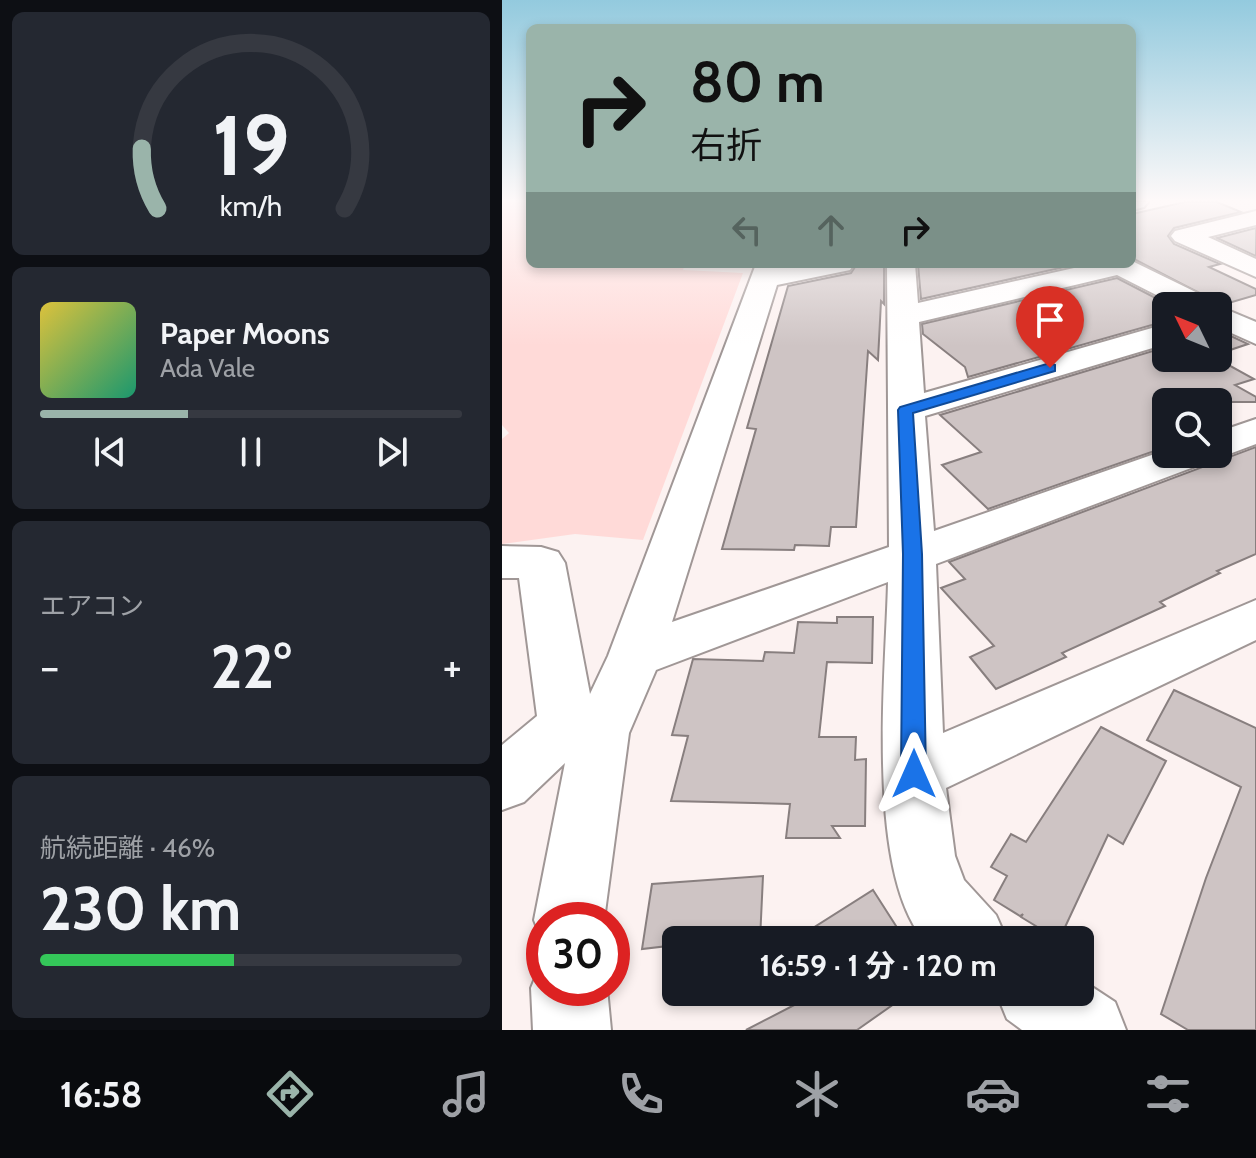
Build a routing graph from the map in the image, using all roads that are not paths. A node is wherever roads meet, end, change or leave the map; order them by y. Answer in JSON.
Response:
{"nodes":[{"id":1,"x":1215,"y":250,"type":"edge"},
{"id":2,"x":804,"y":268,"type":"edge"},
{"id":3,"x":901,"y":268,"type":"edge"},
{"id":4,"x":1105,"y":268,"type":"edge"},
{"id":5,"x":1124,"y":268,"type":"edge"},
{"id":6,"x":1256,"y":269,"type":"edge"},
{"id":7,"x":768,"y":272,"type":"edge"},
{"id":8,"x":1171,"y":292,"type":"edge"},
{"id":9,"x":903,"y":316,"type":"junction"},
{"id":10,"x":1232,"y":322,"type":"edge"},
{"id":11,"x":1256,"y":334,"type":"edge"},
{"id":12,"x":1152,"y":338,"type":"edge"},
{"id":13,"x":905,"y":410,"type":"junction"},
{"id":14,"x":1256,"y":431,"type":"edge"},
{"id":15,"x":1232,"y":440,"type":"edge"},
{"id":16,"x":1154,"y":468,"type":"edge"},
{"id":17,"x":912,"y":554,"type":"junction"},
{"id":18,"x":502,"y":562,"type":"edge"},
{"id":19,"x":1256,"y":618,"type":"edge"},
{"id":20,"x":635,"y":656,"type":"junction"},
{"id":21,"x":584,"y":729,"type":"junction"},
{"id":22,"x":914,"y":774,"type":"junction"},
{"id":23,"x":502,"y":783,"type":"edge"},
{"id":24,"x":570,"y":902,"type":"edge"},
{"id":25,"x":959,"y":926,"type":"edge"},
{"id":26,"x":570,"y":1006,"type":"edge"},
{"id":27,"x":1054,"y":1006,"type":"edge"},
{"id":28,"x":572,"y":1030,"type":"edge"},
{"id":29,"x":1087,"y":1030,"type":"edge"}],
"edges":[{"from":1,"to":6,"type":"street"},
{"from":2,"to":7,"type":"street"},
{"from":3,"to":9,"type":"street"},
{"from":4,"to":9,"type":"street"},
{"from":5,"to":8,"type":"street"},
{"from":7,"to":20,"type":"street"},
{"from":9,"to":13,"type":"street"},
{"from":10,"to":11,"type":"street"},
{"from":12,"to":13,"type":"street"},
{"from":13,"to":17,"type":"street"},
{"from":14,"to":15,"type":"street"},
{"from":16,"to":17,"type":"street"},
{"from":17,"to":20,"type":"street"},
{"from":17,"to":22,"type":"street"},
{"from":18,"to":21,"type":"street"},
{"from":19,"to":22,"type":"street"},
{"from":20,"to":21,"type":"street"},
{"from":21,"to":23,"type":"street"},
{"from":21,"to":24,"type":"street"},
{"from":22,"to":25,"type":"street"},
{"from":26,"to":28,"type":"street"},
{"from":27,"to":29,"type":"street"}]}
